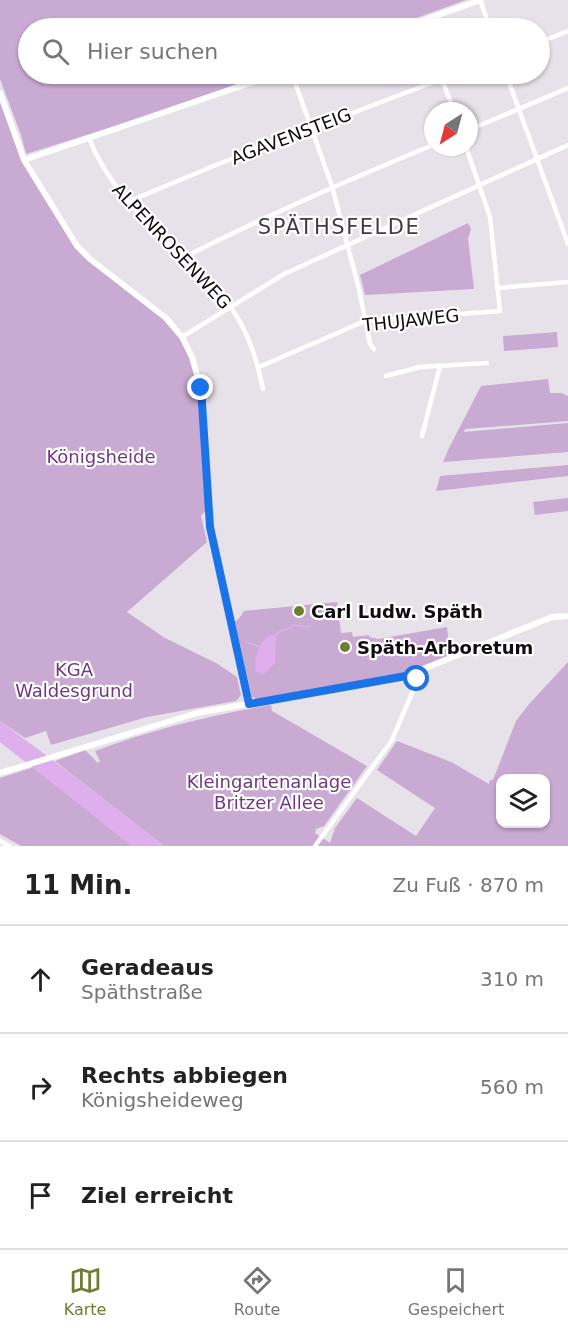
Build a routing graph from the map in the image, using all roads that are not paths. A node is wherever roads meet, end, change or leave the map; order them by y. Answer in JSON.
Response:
{"nodes":[{"id":1,"x":481,"y":0,"type":"edge"},
{"id":2,"x":439,"y":18,"type":"edge"},
{"id":3,"x":487,"y":18,"type":"edge"},
{"id":4,"x":568,"y":32,"type":"edge"},
{"id":5,"x":550,"y":38,"type":"edge"},
{"id":6,"x":247,"y":84,"type":"edge"},
{"id":7,"x":296,"y":84,"type":"edge"},
{"id":8,"x":421,"y":84,"type":"edge"},
{"id":9,"x":444,"y":84,"type":"edge"},
{"id":10,"x":510,"y":84,"type":"edge"},
{"id":11,"x":568,"y":88,"type":"edge"},
{"id":12,"x":0,"y":93,"type":"edge"},
{"id":13,"x":451,"y":102,"type":"edge"},
{"id":14,"x":519,"y":109,"type":"junction"},
{"id":15,"x":478,"y":126,"type":"edge"},
{"id":16,"x":311,"y":128,"type":"junction"},
{"id":17,"x":89,"y":138,"type":"junction"},
{"id":18,"x":568,"y":145,"type":"edge"},
{"id":19,"x":424,"y":149,"type":"edge"},
{"id":20,"x":469,"y":156,"type":"edge"},
{"id":21,"x":537,"y":159,"type":"junction"},
{"id":22,"x":24,"y":160,"type":"junction"},
{"id":23,"x":479,"y":185,"type":"junction"},
{"id":24,"x":332,"y":186,"type":"junction"},
{"id":25,"x":127,"y":202,"type":"junction"},
{"id":26,"x":568,"y":244,"type":"edge"},
{"id":27,"x":348,"y":246,"type":"junction"},
{"id":28,"x":183,"y":258,"type":"junction"},
{"id":29,"x":568,"y":282,"type":"edge"},
{"id":30,"x":497,"y":288,"type":"junction"},
{"id":31,"x":231,"y":307,"type":"junction"},
{"id":32,"x":365,"y":321,"type":"junction"},
{"id":33,"x":182,"y":337,"type":"junction"},
{"id":34,"x":374,"y":350,"type":"dead end"},
{"id":35,"x":487,"y":363,"type":"dead end"},
{"id":36,"x":440,"y":366,"type":"junction"},
{"id":37,"x":259,"y":367,"type":"junction"},
{"id":38,"x":386,"y":376,"type":"dead end"},
{"id":39,"x":263,"y":389,"type":"dead end"},
{"id":40,"x":422,"y":436,"type":"dead end"},
{"id":41,"x":568,"y":616,"type":"edge"},
{"id":42,"x":417,"y":673,"type":"junction"},
{"id":43,"x":410,"y":675,"type":"junction"},
{"id":44,"x":413,"y":691,"type":"junction"},
{"id":45,"x":249,"y":704,"type":"junction"},
{"id":46,"x":0,"y":773,"type":"edge"},
{"id":47,"x":0,"y":841,"type":"edge"},
{"id":48,"x":9,"y":846,"type":"edge"},
{"id":49,"x":315,"y":846,"type":"edge"}],
"edges":[{"from":1,"to":2,"type":"street"},
{"from":1,"to":3,"type":"street"},
{"from":4,"to":5,"type":"street"},
{"from":6,"to":17,"type":"street"},
{"from":7,"to":16,"type":"street"},
{"from":8,"to":16,"type":"street","name":"AGAVENSTEIG"},
{"from":9,"to":13,"type":"street"},
{"from":10,"to":14,"type":"street"},
{"from":11,"to":14,"type":"street"},
{"from":12,"to":22,"type":"street"},
{"from":14,"to":15,"type":"street"},
{"from":14,"to":21,"type":"street"},
{"from":16,"to":24,"type":"street"},
{"from":16,"to":25,"type":"street","name":"AGAVENSTEIG"},
{"from":17,"to":22,"type":"street"},
{"from":17,"to":25,"type":"street","name":"ALPENROSENWEG"},
{"from":18,"to":21,"type":"street"},
{"from":19,"to":24,"type":"street"},
{"from":20,"to":23,"type":"street"},
{"from":21,"to":23,"type":"street"},
{"from":21,"to":26,"type":"street"},
{"from":22,"to":33,"type":"street"},
{"from":23,"to":27,"type":"street"},
{"from":23,"to":30,"type":"street"},
{"from":24,"to":27,"type":"street"},
{"from":24,"to":28,"type":"street"},
{"from":25,"to":28,"type":"street","name":"ALPENROSENWEG"},
{"from":27,"to":31,"type":"street"},
{"from":27,"to":32,"type":"street"},
{"from":28,"to":31,"type":"street","name":"ALPENROSENWEG"},
{"from":29,"to":30,"type":"street"},
{"from":30,"to":32,"type":"street","name":"THUJAWEG"},
{"from":31,"to":33,"type":"street"},
{"from":31,"to":37,"type":"street","name":"ALPENROSENWEG"},
{"from":32,"to":34,"type":"street"},
{"from":32,"to":37,"type":"street","name":"THUJAWEG"},
{"from":33,"to":45,"type":"street"},
{"from":35,"to":36,"type":"street"},
{"from":36,"to":38,"type":"street"},
{"from":36,"to":40,"type":"street"},
{"from":37,"to":39,"type":"street","name":"ALPENROSENWEG"},
{"from":41,"to":42,"type":"street"},
{"from":42,"to":43,"type":"street"},
{"from":42,"to":44,"type":"street"},
{"from":43,"to":44,"type":"street"},
{"from":43,"to":45,"type":"street"},
{"from":44,"to":49,"type":"street"},
{"from":45,"to":46,"type":"street"},
{"from":47,"to":48,"type":"street"}]}
